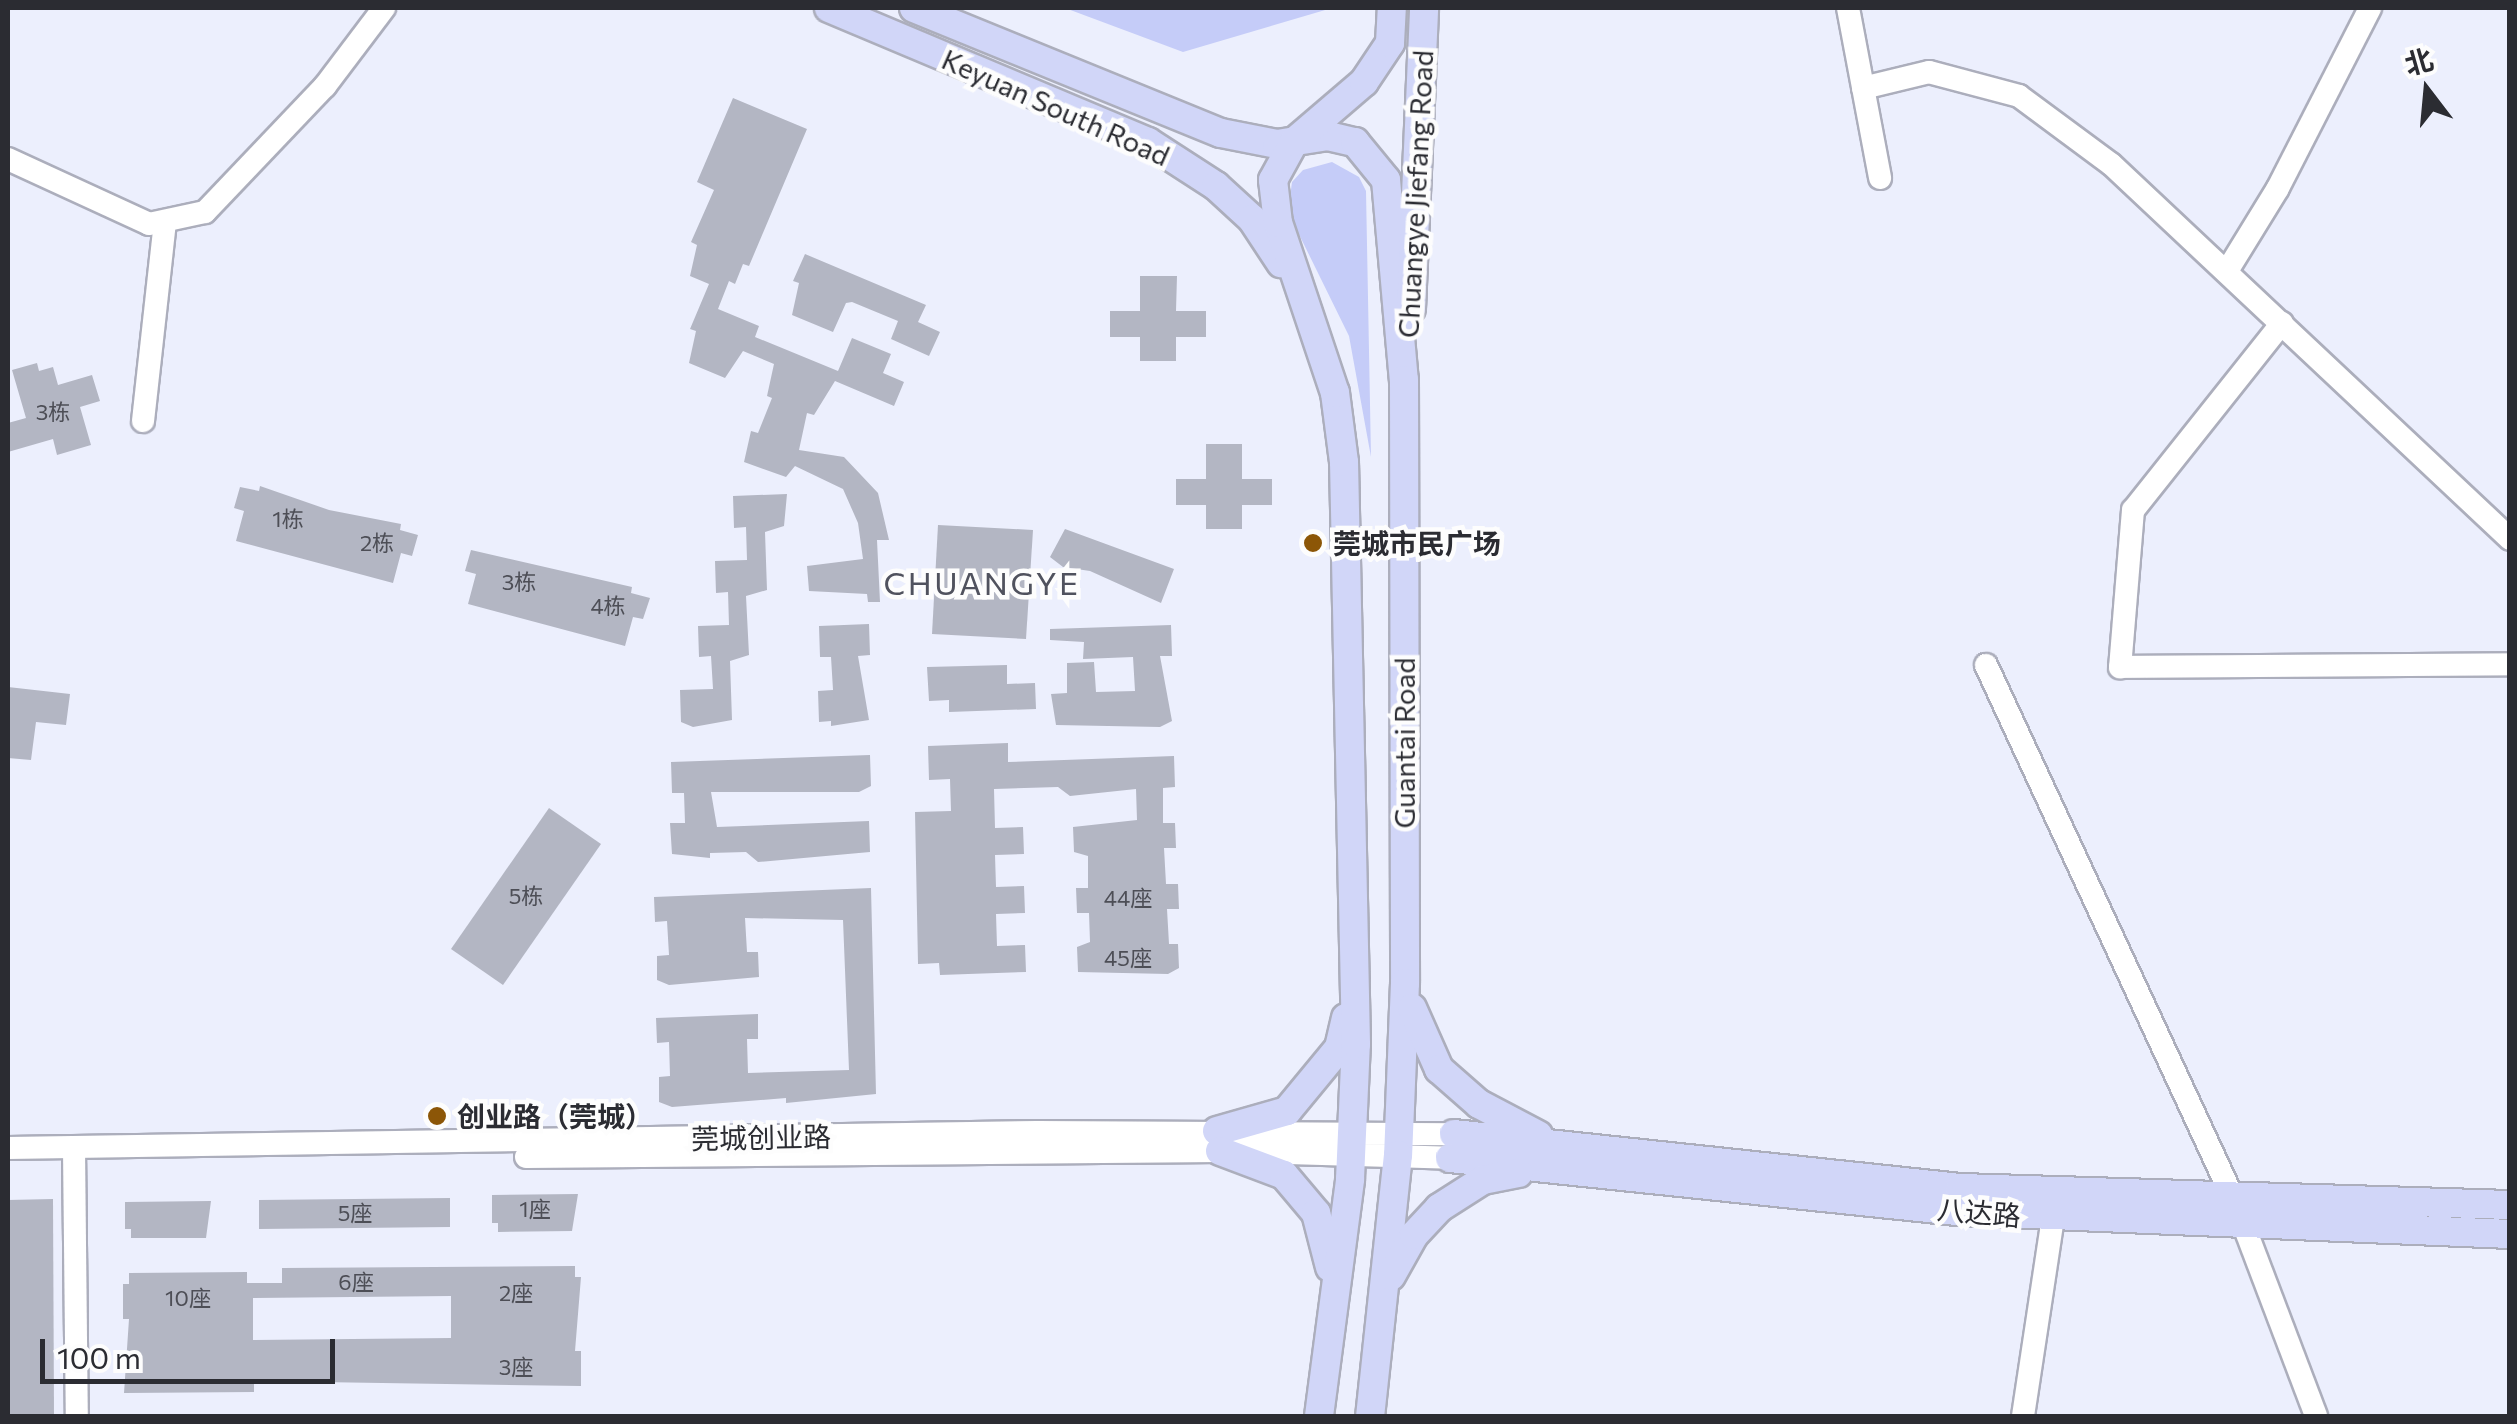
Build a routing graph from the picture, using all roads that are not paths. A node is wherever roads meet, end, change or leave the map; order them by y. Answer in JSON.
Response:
{"nodes":[{"id":1,"x":384,"y":8,"type":"edge"},
{"id":2,"x":830,"y":8,"type":"edge"},
{"id":3,"x":914,"y":8,"type":"edge"},
{"id":4,"x":1392,"y":8,"type":"edge"},
{"id":5,"x":1424,"y":8,"type":"edge"},
{"id":6,"x":1848,"y":8,"type":"edge"},
{"id":7,"x":2370,"y":8,"type":"edge"},
{"id":8,"x":1863,"y":88,"type":"junction"},
{"id":9,"x":1324,"y":114,"type":"junction"},
{"id":10,"x":1221,"y":133,"type":"junction"},
{"id":11,"x":1294,"y":142,"type":"junction"},
{"id":12,"x":8,"y":159,"type":"edge"},
{"id":13,"x":1880,"y":178,"type":"dead end"},
{"id":14,"x":166,"y":222,"type":"junction"},
{"id":15,"x":2228,"y":271,"type":"junction"},
{"id":16,"x":1296,"y":284,"type":"junction"},
{"id":17,"x":2282,"y":323,"type":"junction"},
{"id":18,"x":1404,"y":380,"type":"junction"},
{"id":19,"x":142,"y":421,"type":"dead end"},
{"id":20,"x":2510,"y":539,"type":"edge"},
{"id":21,"x":2510,"y":664,"type":"edge"},
{"id":22,"x":1986,"y":665,"type":"dead end"},
{"id":23,"x":1356,"y":978,"type":"junction"},
{"id":24,"x":1405,"y":983,"type":"junction"},
{"id":25,"x":1218,"y":1141,"type":"junction"},
{"id":26,"x":1353,"y":1142,"type":"junction"},
{"id":27,"x":1398,"y":1144,"type":"junction"},
{"id":28,"x":1452,"y":1146,"type":"joint"},
{"id":29,"x":8,"y":1148,"type":"edge"},
{"id":30,"x":1552,"y":1154,"type":"junction"},
{"id":31,"x":74,"y":1156,"type":"junction"},
{"id":32,"x":8,"y":1163,"type":"edge"},
{"id":33,"x":2234,"y":1198,"type":"junction"},
{"id":34,"x":2510,"y":1205,"type":"edge"},
{"id":35,"x":2053,"y":1218,"type":"junction"},
{"id":36,"x":2244,"y":1226,"type":"junction"},
{"id":37,"x":2510,"y":1234,"type":"edge"},
{"id":38,"x":1333,"y":1293,"type":"junction"},
{"id":39,"x":1383,"y":1296,"type":"junction"},
{"id":40,"x":76,"y":1416,"type":"edge"},
{"id":41,"x":1319,"y":1416,"type":"edge"},
{"id":42,"x":1370,"y":1416,"type":"edge"},
{"id":43,"x":2022,"y":1416,"type":"edge"},
{"id":44,"x":2316,"y":1416,"type":"edge"}],
"edges":[{"from":1,"to":14,"type":"street"},
{"from":2,"to":16,"type":"main road","name":"Keyuan South Road"},
{"from":3,"to":10,"type":"main road","name":"Keyuan South Road"},
{"from":4,"to":9,"type":"main road"},
{"from":5,"to":18,"type":"main road","name":"Chuangye Jiefang Road"},
{"from":6,"to":8,"type":"street"},
{"from":7,"to":15,"type":"street"},
{"from":8,"to":13,"type":"street"},
{"from":8,"to":15,"type":"street"},
{"from":9,"to":10,"type":"main road"},
{"from":9,"to":11,"type":"main road"},
{"from":10,"to":11,"type":"main road","name":"Keyuan South Road"},
{"from":11,"to":16,"type":"main road"},
{"from":11,"to":18,"type":"main road","name":"Guantai Road"},
{"from":12,"to":14,"type":"street"},
{"from":14,"to":19,"type":"street"},
{"from":15,"to":17,"type":"street"},
{"from":16,"to":23,"type":"main road","name":"Guantai Road"},
{"from":17,"to":20,"type":"street"},
{"from":17,"to":21,"type":"street"},
{"from":18,"to":24,"type":"main road","name":"Guantai Road"},
{"from":22,"to":33,"type":"street"},
{"from":23,"to":25,"type":"main road"},
{"from":23,"to":26,"type":"main road","name":"Guantai Road"},
{"from":24,"to":27,"type":"main road","name":"Guantai Road"},
{"from":24,"to":30,"type":"main road"},
{"from":25,"to":26,"type":"street","name":"莞城创业路"},
{"from":25,"to":31,"type":"street","name":"莞城创业路"},
{"from":25,"to":38,"type":"main road"},
{"from":26,"to":27,"type":"street","name":"莞城创业路"},
{"from":26,"to":38,"type":"main road","name":"Guantai Road"},
{"from":27,"to":28,"type":"street","name":"莞城创业路"},
{"from":27,"to":39,"type":"main road","name":"Guantai Road"},
{"from":28,"to":30,"type":"main road","name":"八达路"},
{"from":29,"to":31,"type":"street","name":"莞城创业路"},
{"from":30,"to":33,"type":"main road","name":"八达路"},
{"from":30,"to":35,"type":"main road","name":"八达路"},
{"from":30,"to":39,"type":"main road"},
{"from":31,"to":32,"type":"street","name":"莞城创业路"},
{"from":31,"to":40,"type":"street"},
{"from":33,"to":34,"type":"main road","name":"八达路"},
{"from":35,"to":36,"type":"main road","name":"八达路"},
{"from":35,"to":43,"type":"street"},
{"from":36,"to":37,"type":"main road","name":"八达路"},
{"from":36,"to":44,"type":"street"},
{"from":38,"to":41,"type":"main road","name":"Guantai Road"},
{"from":39,"to":42,"type":"main road","name":"Guantai Road"}]}
